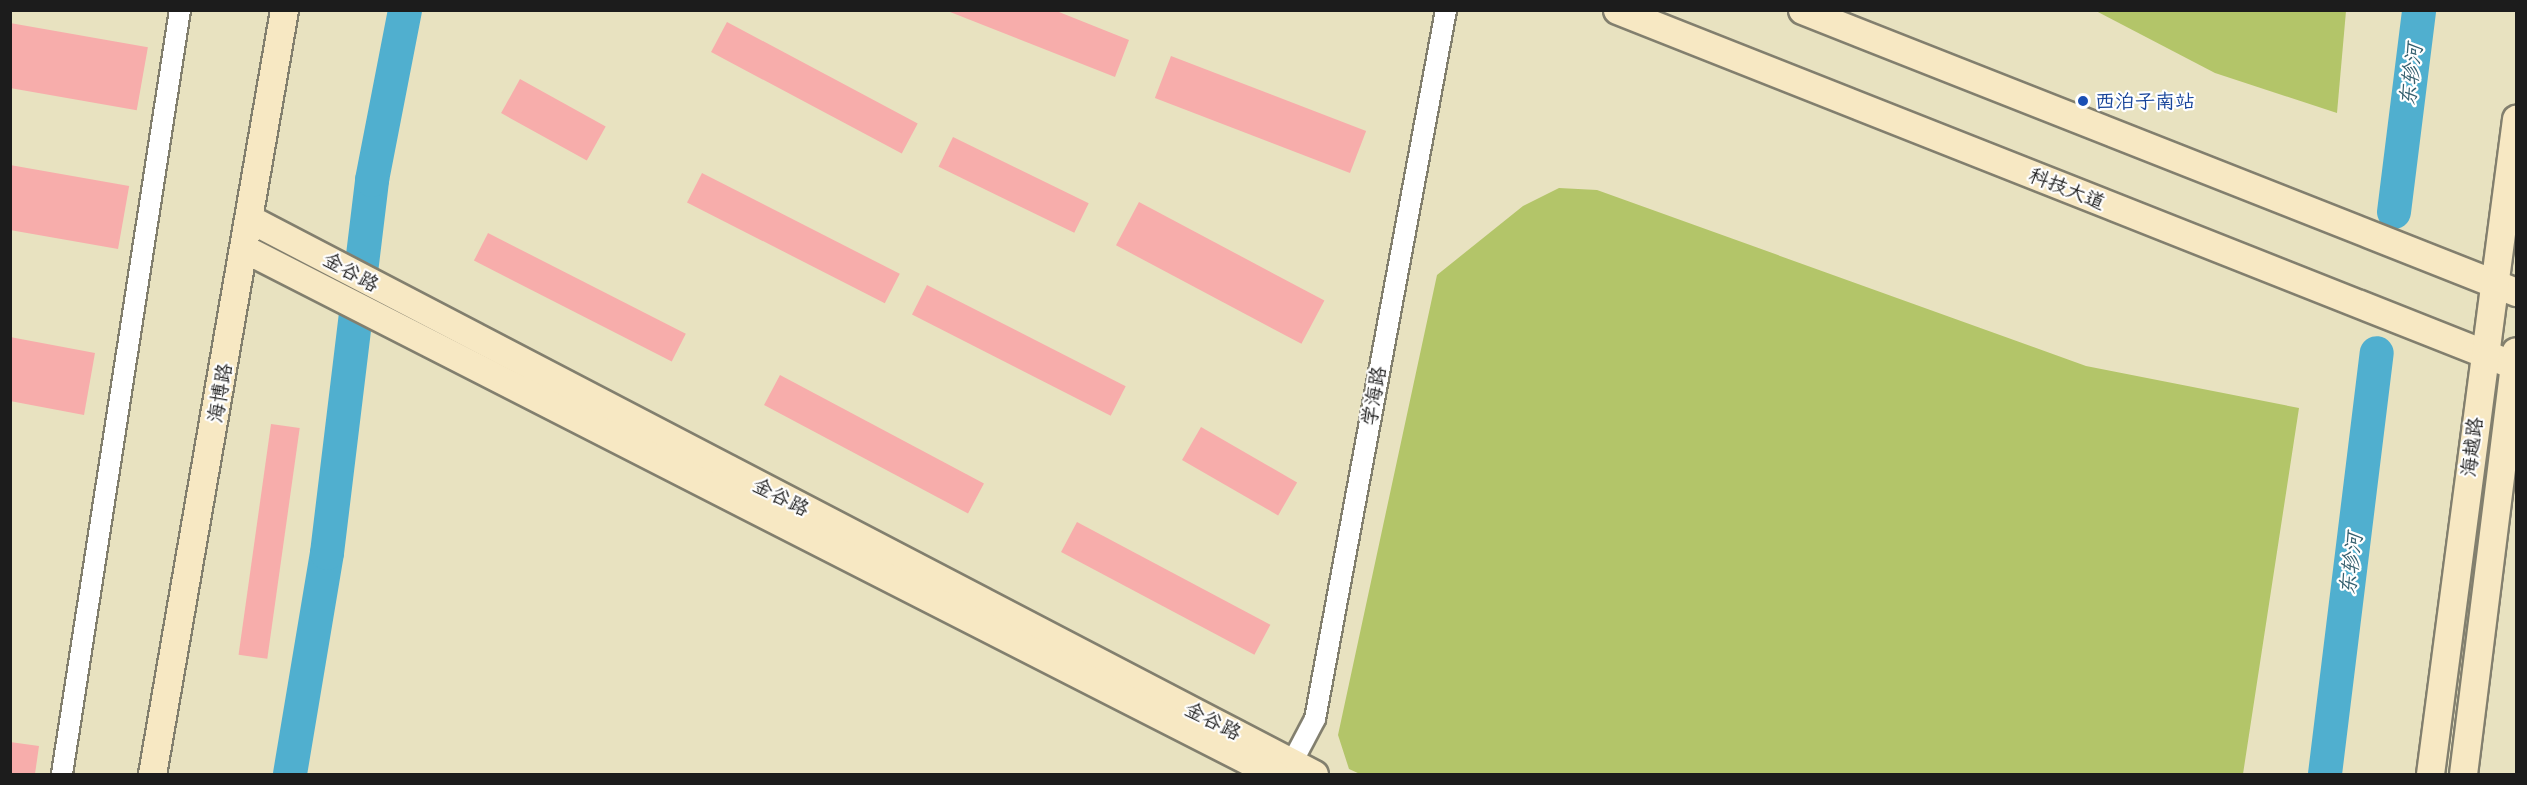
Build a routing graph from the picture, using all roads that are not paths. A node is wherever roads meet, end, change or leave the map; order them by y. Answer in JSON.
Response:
{"nodes":[{"id":1,"x":180,"y":10,"type":"edge"},
{"id":2,"x":284,"y":10,"type":"edge"},
{"id":3,"x":1446,"y":10,"type":"edge"},
{"id":4,"x":1617,"y":10,"type":"edge"},
{"id":5,"x":1802,"y":10,"type":"edge"},
{"id":6,"x":2517,"y":119,"type":"edge"},
{"id":7,"x":250,"y":219,"type":"junction"},
{"id":8,"x":245,"y":249,"type":"junction"},
{"id":9,"x":2506,"y":287,"type":"edge"},
{"id":10,"x":400,"y":313,"type":"junction"},
{"id":11,"x":2483,"y":354,"type":"junction"},
{"id":12,"x":2516,"y":361,"type":"edge"},
{"id":13,"x":1292,"y":772,"type":"edge"},
{"id":14,"x":62,"y":774,"type":"edge"},
{"id":15,"x":152,"y":774,"type":"edge"},
{"id":16,"x":2430,"y":774,"type":"edge"},
{"id":17,"x":2463,"y":774,"type":"edge"}],
"edges":[{"from":1,"to":14,"type":"street"},
{"from":2,"to":7,"type":"street","name":"海博路"},
{"from":3,"to":13,"type":"street","name":"学海路"},
{"from":4,"to":11,"type":"street","name":"科技大道"},
{"from":5,"to":9,"type":"street"},
{"from":6,"to":9,"type":"street","name":"海越路"},
{"from":7,"to":8,"type":"street","name":"海博路"},
{"from":7,"to":10,"type":"street","name":"金谷路"},
{"from":8,"to":10,"type":"street","name":"金谷路"},
{"from":8,"to":15,"type":"street","name":"海博路"},
{"from":9,"to":11,"type":"street","name":"海越路"},
{"from":10,"to":13,"type":"street","name":"金谷路"},
{"from":11,"to":12,"type":"street","name":"科技大道"},
{"from":11,"to":16,"type":"street","name":"海越路"},
{"from":12,"to":17,"type":"street","name":"海越路"}]}
